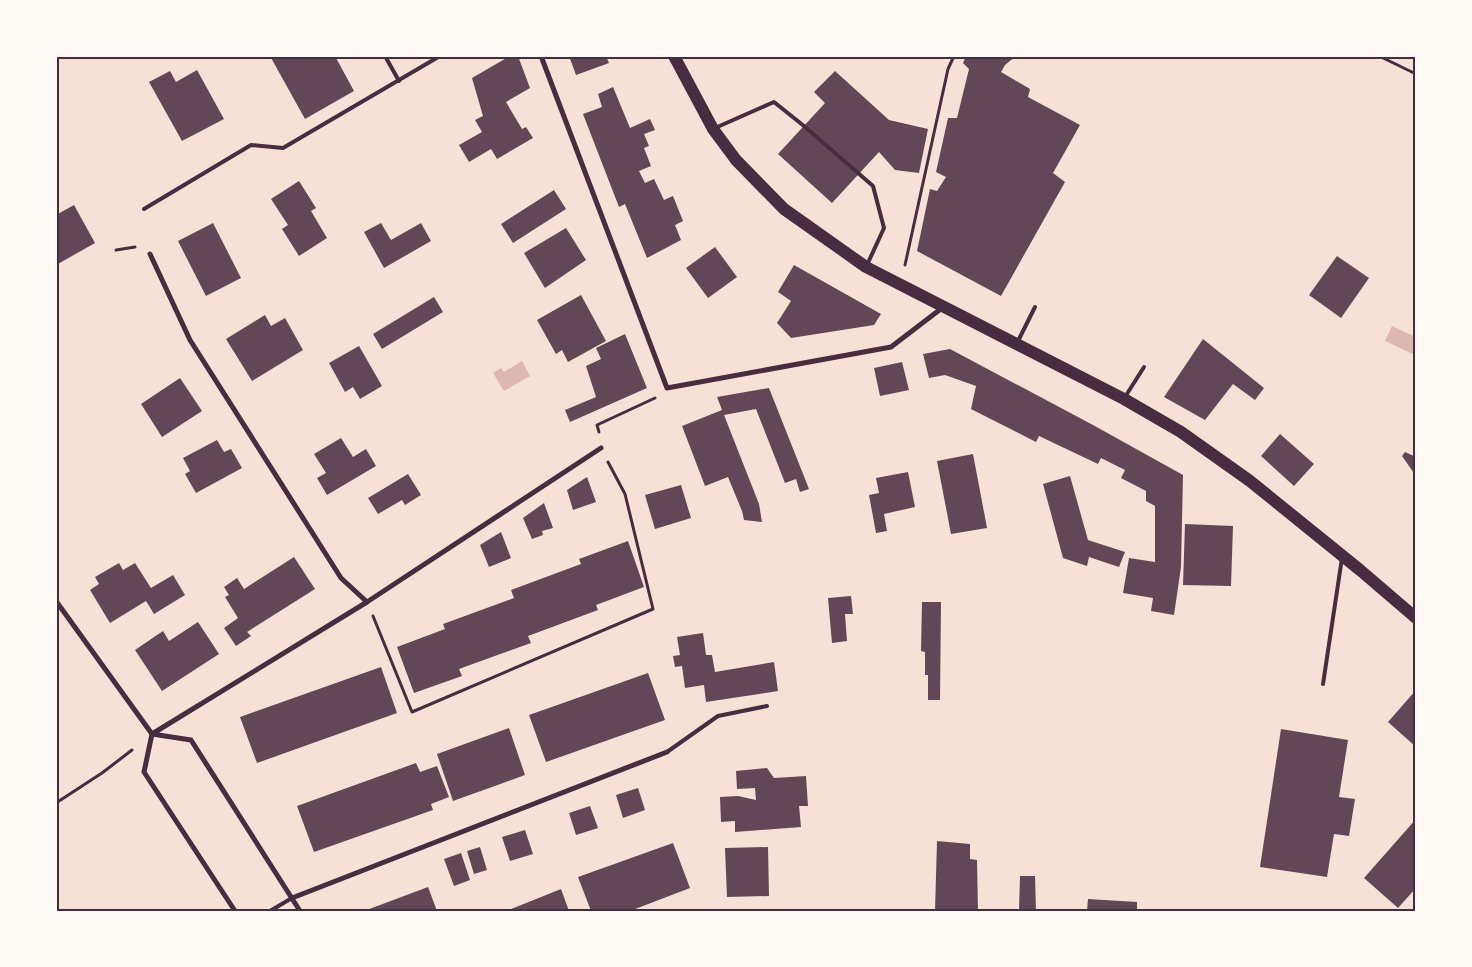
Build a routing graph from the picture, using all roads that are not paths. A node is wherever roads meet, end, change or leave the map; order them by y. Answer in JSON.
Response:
{"nodes":[{"id":1,"x":385,"y":56,"type":"edge"},
{"id":2,"x":440,"y":56,"type":"edge"},
{"id":3,"x":541,"y":56,"type":"edge"},
{"id":4,"x":674,"y":56,"type":"edge"},
{"id":5,"x":399,"y":81,"type":"junction"},
{"id":6,"x":713,"y":129,"type":"junction"},
{"id":7,"x":144,"y":209,"type":"dead end"},
{"id":8,"x":150,"y":254,"type":"dead end"},
{"id":9,"x":866,"y":267,"type":"junction"},
{"id":10,"x":1035,"y":307,"type":"dead end"},
{"id":11,"x":942,"y":308,"type":"junction"},
{"id":12,"x":1016,"y":345,"type":"junction"},
{"id":13,"x":1144,"y":366,"type":"dead end"},
{"id":14,"x":1124,"y":399,"type":"junction"},
{"id":15,"x":601,"y":448,"type":"road end"},
{"id":16,"x":1342,"y":555,"type":"junction"},
{"id":17,"x":56,"y":601,"type":"edge"},
{"id":18,"x":367,"y":602,"type":"junction"},
{"id":19,"x":1416,"y":618,"type":"edge"},
{"id":20,"x":1323,"y":684,"type":"dead end"},
{"id":21,"x":767,"y":706,"type":"dead end"},
{"id":22,"x":152,"y":734,"type":"junction"},
{"id":23,"x":667,"y":752,"type":"joint"},
{"id":24,"x":292,"y":898,"type":"junction"},
{"id":25,"x":235,"y":911,"type":"edge"},
{"id":26,"x":270,"y":911,"type":"edge"},
{"id":27,"x":300,"y":911,"type":"edge"}],
"edges":[{"from":1,"to":5,"type":"lane"},
{"from":2,"to":5,"type":"lane"},
{"from":3,"to":11,"type":"street"},
{"from":4,"to":6,"type":"main road"},
{"from":5,"to":7,"type":"lane"},
{"from":6,"to":9,"type":"main road"},
{"from":6,"to":9,"type":"lane"},
{"from":8,"to":18,"type":"street"},
{"from":9,"to":11,"type":"main road"},
{"from":10,"to":12,"type":"lane"},
{"from":11,"to":12,"type":"main road"},
{"from":12,"to":14,"type":"main road"},
{"from":13,"to":14,"type":"lane"},
{"from":14,"to":16,"type":"main road"},
{"from":15,"to":18,"type":"street"},
{"from":16,"to":19,"type":"main road"},
{"from":16,"to":20,"type":"lane"},
{"from":17,"to":22,"type":"street"},
{"from":18,"to":22,"type":"street"},
{"from":21,"to":23,"type":"lane"},
{"from":22,"to":24,"type":"street"},
{"from":22,"to":25,"type":"street"},
{"from":23,"to":24,"type":"street"},
{"from":24,"to":26,"type":"lane"},
{"from":24,"to":27,"type":"street"}]}
